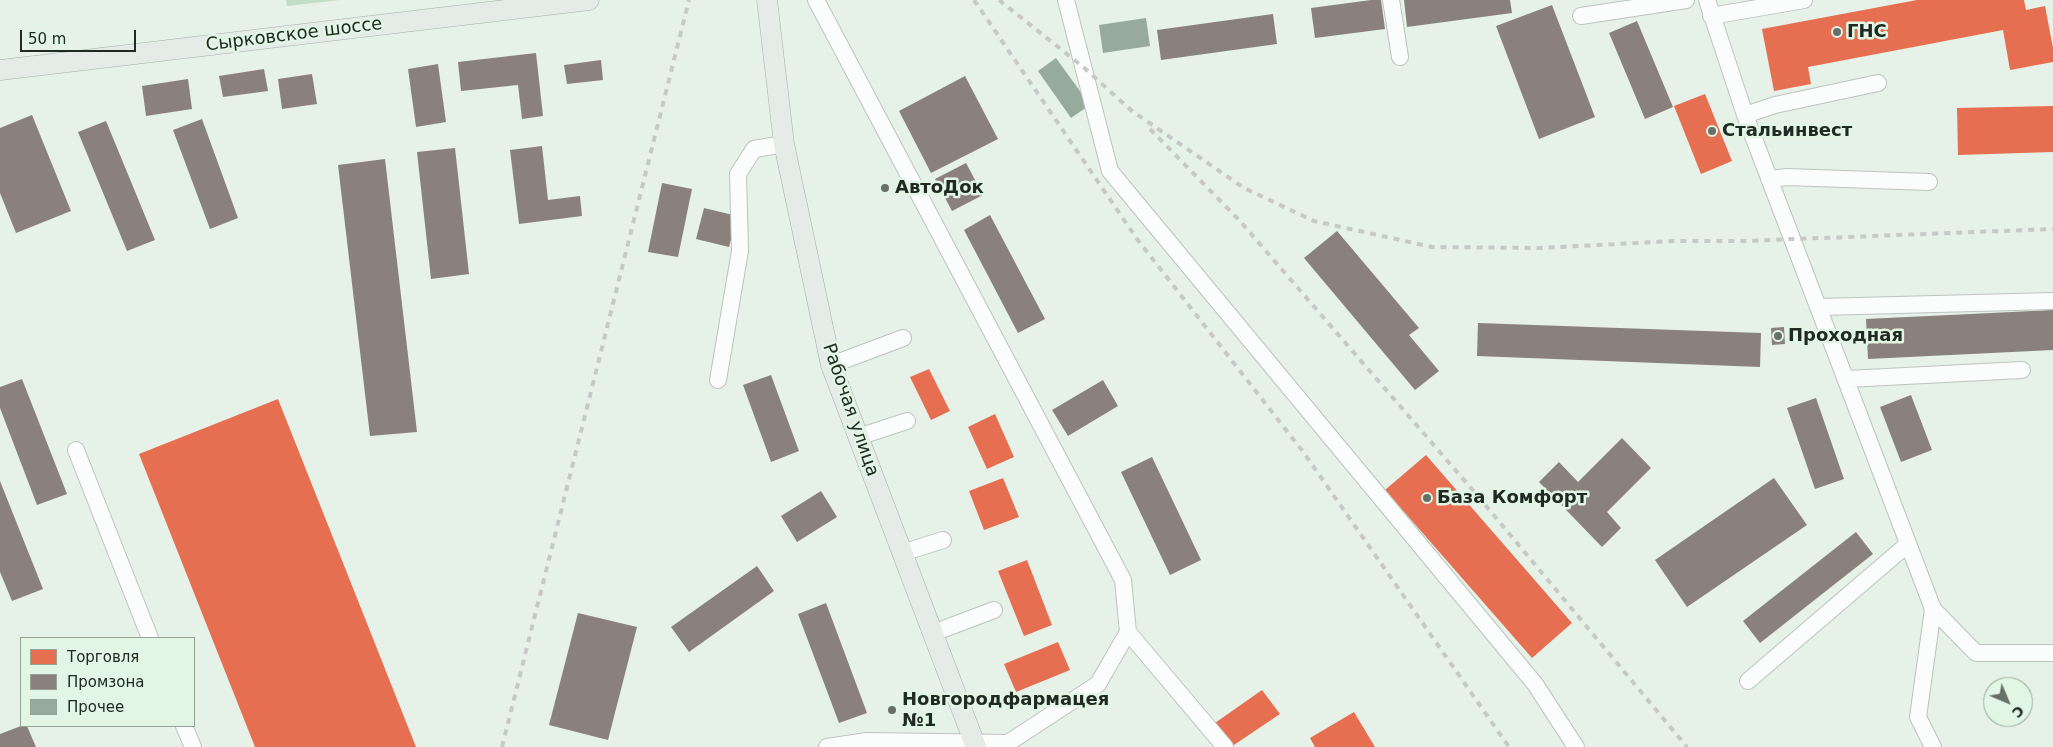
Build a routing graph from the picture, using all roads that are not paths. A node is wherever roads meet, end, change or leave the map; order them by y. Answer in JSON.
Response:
{"nodes":[{"id":1,"x":589,"y":0,"type":"edge"},
{"id":2,"x":767,"y":0,"type":"edge"},
{"id":3,"x":816,"y":0,"type":"edge"},
{"id":4,"x":1066,"y":0,"type":"edge"},
{"id":5,"x":1391,"y":0,"type":"edge"},
{"id":6,"x":1686,"y":0,"type":"edge"},
{"id":7,"x":1804,"y":0,"type":"edge"},
{"id":8,"x":1709,"y":8,"type":"edge"},
{"id":9,"x":1581,"y":16,"type":"dead end"},
{"id":10,"x":1400,"y":57,"type":"dead end"},
{"id":11,"x":0,"y":70,"type":"edge"},
{"id":12,"x":1878,"y":83,"type":"dead end"},
{"id":13,"x":1745,"y":115,"type":"junction"},
{"id":14,"x":784,"y":144,"type":"junction"},
{"id":15,"x":1770,"y":179,"type":"junction"},
{"id":16,"x":1929,"y":182,"type":"dead end"},
{"id":17,"x":2053,"y":301,"type":"edge"},
{"id":18,"x":1819,"y":307,"type":"junction"},
{"id":19,"x":903,"y":338,"type":"dead end"},
{"id":20,"x":831,"y":365,"type":"junction"},
{"id":21,"x":2022,"y":370,"type":"dead end"},
{"id":22,"x":1847,"y":379,"type":"junction"},
{"id":23,"x":718,"y":380,"type":"dead end"},
{"id":24,"x":907,"y":421,"type":"dead end"},
{"id":25,"x":858,"y":437,"type":"junction"},
{"id":26,"x":76,"y":450,"type":"dead end"},
{"id":27,"x":943,"y":540,"type":"dead end"},
{"id":28,"x":1908,"y":544,"type":"junction"},
{"id":29,"x":902,"y":553,"type":"junction"},
{"id":30,"x":1933,"y":609,"type":"junction"},
{"id":31,"x":994,"y":610,"type":"dead end"},
{"id":32,"x":1128,"y":632,"type":"junction"},
{"id":33,"x":933,"y":633,"type":"junction"},
{"id":34,"x":150,"y":637,"type":"edge"},
{"id":35,"x":2053,"y":653,"type":"edge"},
{"id":36,"x":1748,"y":681,"type":"dead end"},
{"id":37,"x":184,"y":727,"type":"edge"},
{"id":38,"x":975,"y":745,"type":"edge"},
{"id":39,"x":193,"y":747,"type":"edge"},
{"id":40,"x":827,"y":747,"type":"edge"},
{"id":41,"x":1224,"y":747,"type":"edge"},
{"id":42,"x":1576,"y":747,"type":"edge"},
{"id":43,"x":1933,"y":747,"type":"edge"}],
"edges":[{"from":1,"to":11,"type":"main road","name":"Сырковское шоссе"},
{"from":2,"to":14,"type":"main road","name":"Рабочая улица"},
{"from":3,"to":32,"type":"street"},
{"from":4,"to":42,"type":"street"},
{"from":5,"to":10,"type":"street"},
{"from":6,"to":9,"type":"street"},
{"from":7,"to":8,"type":"street"},
{"from":8,"to":13,"type":"street"},
{"from":12,"to":13,"type":"street"},
{"from":13,"to":15,"type":"street"},
{"from":14,"to":20,"type":"main road","name":"Рабочая улица"},
{"from":14,"to":23,"type":"street"},
{"from":15,"to":16,"type":"street"},
{"from":15,"to":18,"type":"street"},
{"from":17,"to":18,"type":"street"},
{"from":18,"to":22,"type":"street"},
{"from":19,"to":20,"type":"street"},
{"from":20,"to":25,"type":"main road","name":"Рабочая улица"},
{"from":21,"to":22,"type":"street"},
{"from":22,"to":28,"type":"street"},
{"from":24,"to":25,"type":"street"},
{"from":25,"to":29,"type":"main road","name":"Рабочая улица"},
{"from":26,"to":34,"type":"street"},
{"from":27,"to":29,"type":"street"},
{"from":28,"to":30,"type":"street"},
{"from":28,"to":36,"type":"street"},
{"from":29,"to":33,"type":"main road","name":"Рабочая улица"},
{"from":30,"to":35,"type":"street"},
{"from":30,"to":43,"type":"street"},
{"from":31,"to":33,"type":"street"},
{"from":32,"to":38,"type":"street"},
{"from":32,"to":41,"type":"street"},
{"from":33,"to":38,"type":"main road","name":"Рабочая улица"},
{"from":37,"to":39,"type":"street"},
{"from":38,"to":40,"type":"street"}]}
